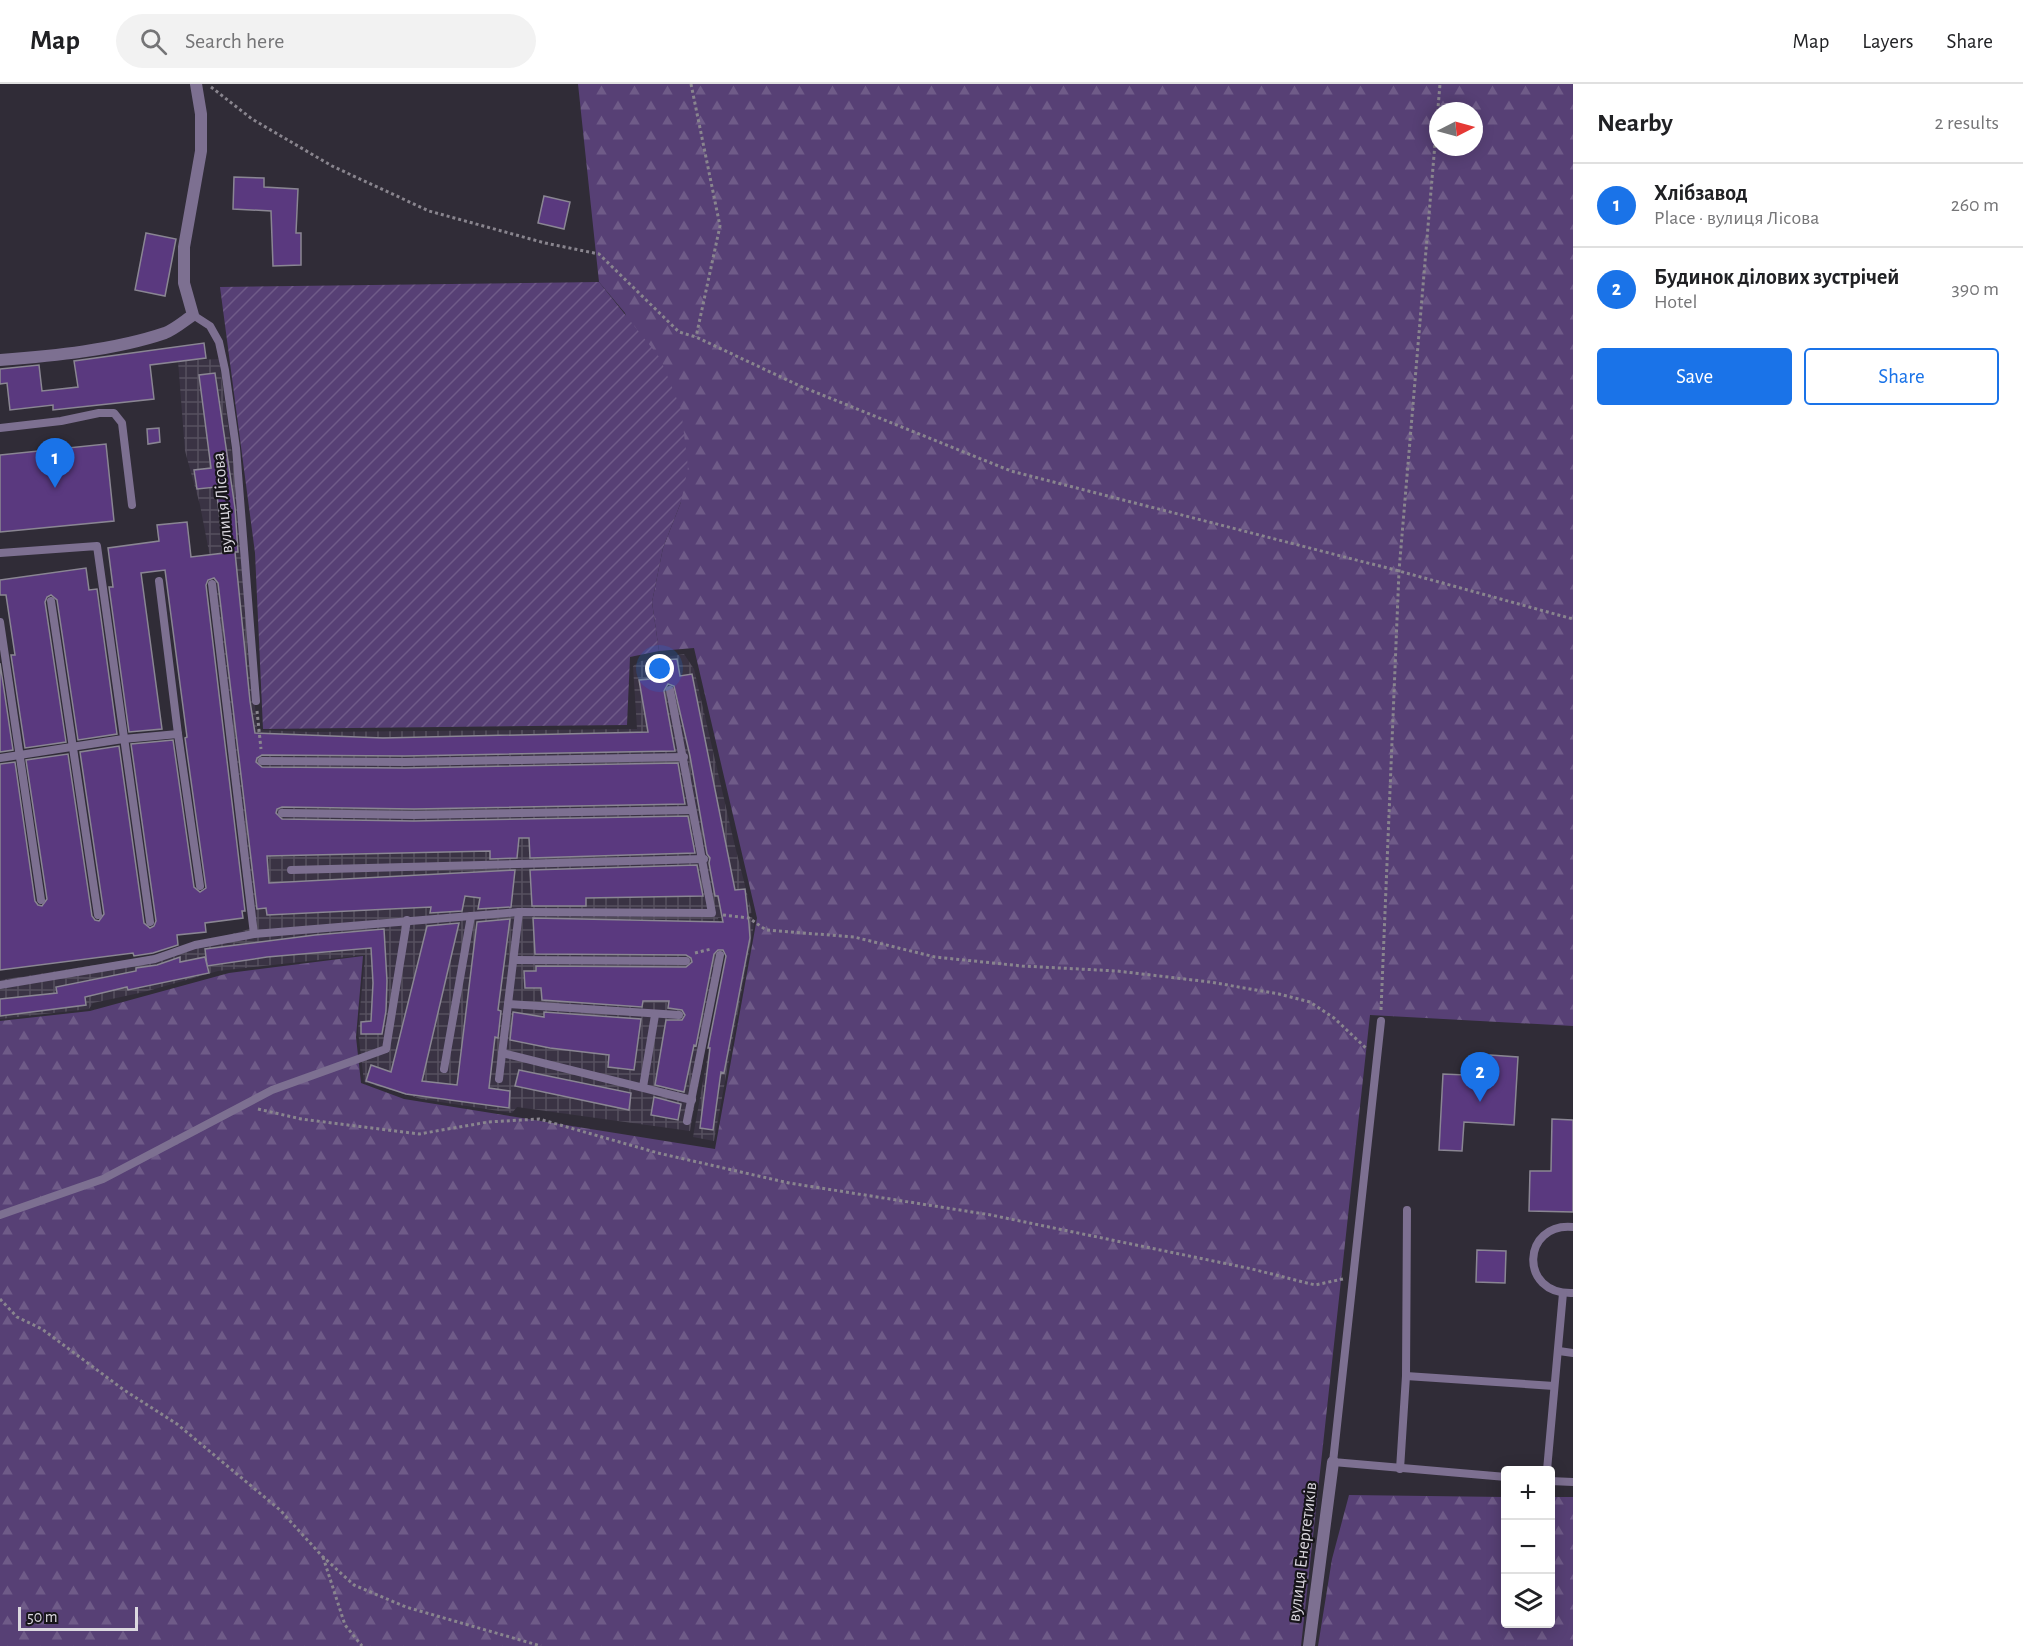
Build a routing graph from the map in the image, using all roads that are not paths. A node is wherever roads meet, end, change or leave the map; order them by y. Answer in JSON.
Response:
{"nodes":[{"id":1,"x":196,"y":84,"type":"edge"},
{"id":2,"x":193,"y":315,"type":"junction"},
{"id":3,"x":0,"y":360,"type":"edge"},
{"id":4,"x":0,"y":428,"type":"edge"},
{"id":5,"x":132,"y":505,"type":"dead end"},
{"id":6,"x":0,"y":553,"type":"edge"},
{"id":7,"x":159,"y":581,"type":"dead end"},
{"id":8,"x":212,"y":584,"type":"dead end"},
{"id":9,"x":51,"y":601,"type":"dead end"},
{"id":10,"x":0,"y":622,"type":"edge"},
{"id":11,"x":670,"y":690,"type":"dead end"},
{"id":12,"x":256,"y":700,"type":"road end"},
{"id":13,"x":178,"y":734,"type":"junction"},
{"id":14,"x":123,"y":739,"type":"junction"},
{"id":15,"x":72,"y":748,"type":"junction"},
{"id":16,"x":19,"y":755,"type":"junction"},
{"id":17,"x":684,"y":757,"type":"junction"},
{"id":18,"x":0,"y":758,"type":"edge"},
{"id":19,"x":262,"y":761,"type":"road end"},
{"id":20,"x":692,"y":810,"type":"junction"},
{"id":21,"x":282,"y":813,"type":"dead end"},
{"id":22,"x":704,"y":860,"type":"junction"},
{"id":23,"x":291,"y":870,"type":"dead end"},
{"id":24,"x":200,"y":886,"type":"dead end"},
{"id":25,"x":41,"y":900,"type":"dead end"},
{"id":26,"x":519,"y":912,"type":"junction"},
{"id":27,"x":98,"y":915,"type":"dead end"},
{"id":28,"x":471,"y":916,"type":"junction"},
{"id":29,"x":407,"y":920,"type":"junction"},
{"id":30,"x":150,"y":922,"type":"dead end"},
{"id":31,"x":254,"y":934,"type":"junction"},
{"id":32,"x":720,"y":955,"type":"road end"},
{"id":33,"x":514,"y":960,"type":"junction"},
{"id":34,"x":686,"y":961,"type":"road end"},
{"id":35,"x":0,"y":985,"type":"edge"},
{"id":36,"x":508,"y":1004,"type":"junction"},
{"id":37,"x":655,"y":1015,"type":"junction"},
{"id":38,"x":679,"y":1015,"type":"dead end"},
{"id":39,"x":1381,"y":1021,"type":"road end"},
{"id":40,"x":502,"y":1053,"type":"junction"},
{"id":41,"x":444,"y":1069,"type":"dead end"},
{"id":42,"x":499,"y":1078,"type":"dead end"},
{"id":43,"x":643,"y":1087,"type":"junction"},
{"id":44,"x":692,"y":1100,"type":"junction"},
{"id":45,"x":687,"y":1121,"type":"dead end"},
{"id":46,"x":1407,"y":1210,"type":"dead end"},
{"id":47,"x":0,"y":1215,"type":"edge"},
{"id":48,"x":1573,"y":1227,"type":"edge"},
{"id":49,"x":1563,"y":1293,"type":"junction"},
{"id":50,"x":1573,"y":1293,"type":"edge"},
{"id":51,"x":1559,"y":1351,"type":"junction"},
{"id":52,"x":1573,"y":1353,"type":"edge"},
{"id":53,"x":1406,"y":1376,"type":"junction"},
{"id":54,"x":1554,"y":1386,"type":"junction"},
{"id":55,"x":1333,"y":1462,"type":"junction"},
{"id":56,"x":1548,"y":1466,"type":"edge"},
{"id":57,"x":1400,"y":1468,"type":"junction"},
{"id":58,"x":1501,"y":1477,"type":"edge"},
{"id":59,"x":1555,"y":1481,"type":"edge"},
{"id":60,"x":1573,"y":1482,"type":"edge"},
{"id":61,"x":1309,"y":1646,"type":"edge"}],
"edges":[{"from":1,"to":2,"type":"street"},
{"from":2,"to":3,"type":"street"},
{"from":2,"to":12,"type":"lane","name":"вулиця Лісова"},
{"from":4,"to":5,"type":"lane"},
{"from":6,"to":14,"type":"lane"},
{"from":7,"to":13,"type":"lane"},
{"from":8,"to":31,"type":"lane"},
{"from":9,"to":15,"type":"lane"},
{"from":10,"to":16,"type":"lane"},
{"from":11,"to":17,"type":"lane"},
{"from":13,"to":14,"type":"lane"},
{"from":13,"to":24,"type":"lane"},
{"from":14,"to":15,"type":"lane"},
{"from":14,"to":30,"type":"lane"},
{"from":15,"to":16,"type":"lane"},
{"from":15,"to":27,"type":"lane"},
{"from":16,"to":18,"type":"lane"},
{"from":16,"to":25,"type":"lane"},
{"from":17,"to":19,"type":"lane"},
{"from":17,"to":20,"type":"lane"},
{"from":20,"to":21,"type":"lane"},
{"from":20,"to":22,"type":"lane"},
{"from":22,"to":23,"type":"lane"},
{"from":22,"to":26,"type":"lane"},
{"from":26,"to":28,"type":"lane"},
{"from":26,"to":33,"type":"lane"},
{"from":28,"to":29,"type":"lane"},
{"from":28,"to":41,"type":"lane"},
{"from":29,"to":31,"type":"lane"},
{"from":29,"to":47,"type":"lane"},
{"from":31,"to":35,"type":"lane"},
{"from":32,"to":44,"type":"lane"},
{"from":33,"to":34,"type":"lane"},
{"from":33,"to":36,"type":"lane"},
{"from":36,"to":37,"type":"lane"},
{"from":36,"to":40,"type":"lane"},
{"from":37,"to":38,"type":"lane"},
{"from":37,"to":43,"type":"lane"},
{"from":39,"to":55,"type":"lane"},
{"from":40,"to":42,"type":"lane"},
{"from":40,"to":43,"type":"lane"},
{"from":43,"to":44,"type":"lane"},
{"from":44,"to":45,"type":"lane"},
{"from":46,"to":53,"type":"lane"},
{"from":48,"to":49,"type":"lane"},
{"from":49,"to":50,"type":"lane"},
{"from":49,"to":51,"type":"lane"},
{"from":51,"to":52,"type":"lane"},
{"from":51,"to":54,"type":"lane"},
{"from":53,"to":54,"type":"lane"},
{"from":53,"to":57,"type":"lane"},
{"from":54,"to":56,"type":"lane"},
{"from":55,"to":57,"type":"lane"},
{"from":55,"to":61,"type":"street","name":"вулиця Енергетиків"},
{"from":57,"to":58,"type":"lane"},
{"from":59,"to":60,"type":"lane"}]}
